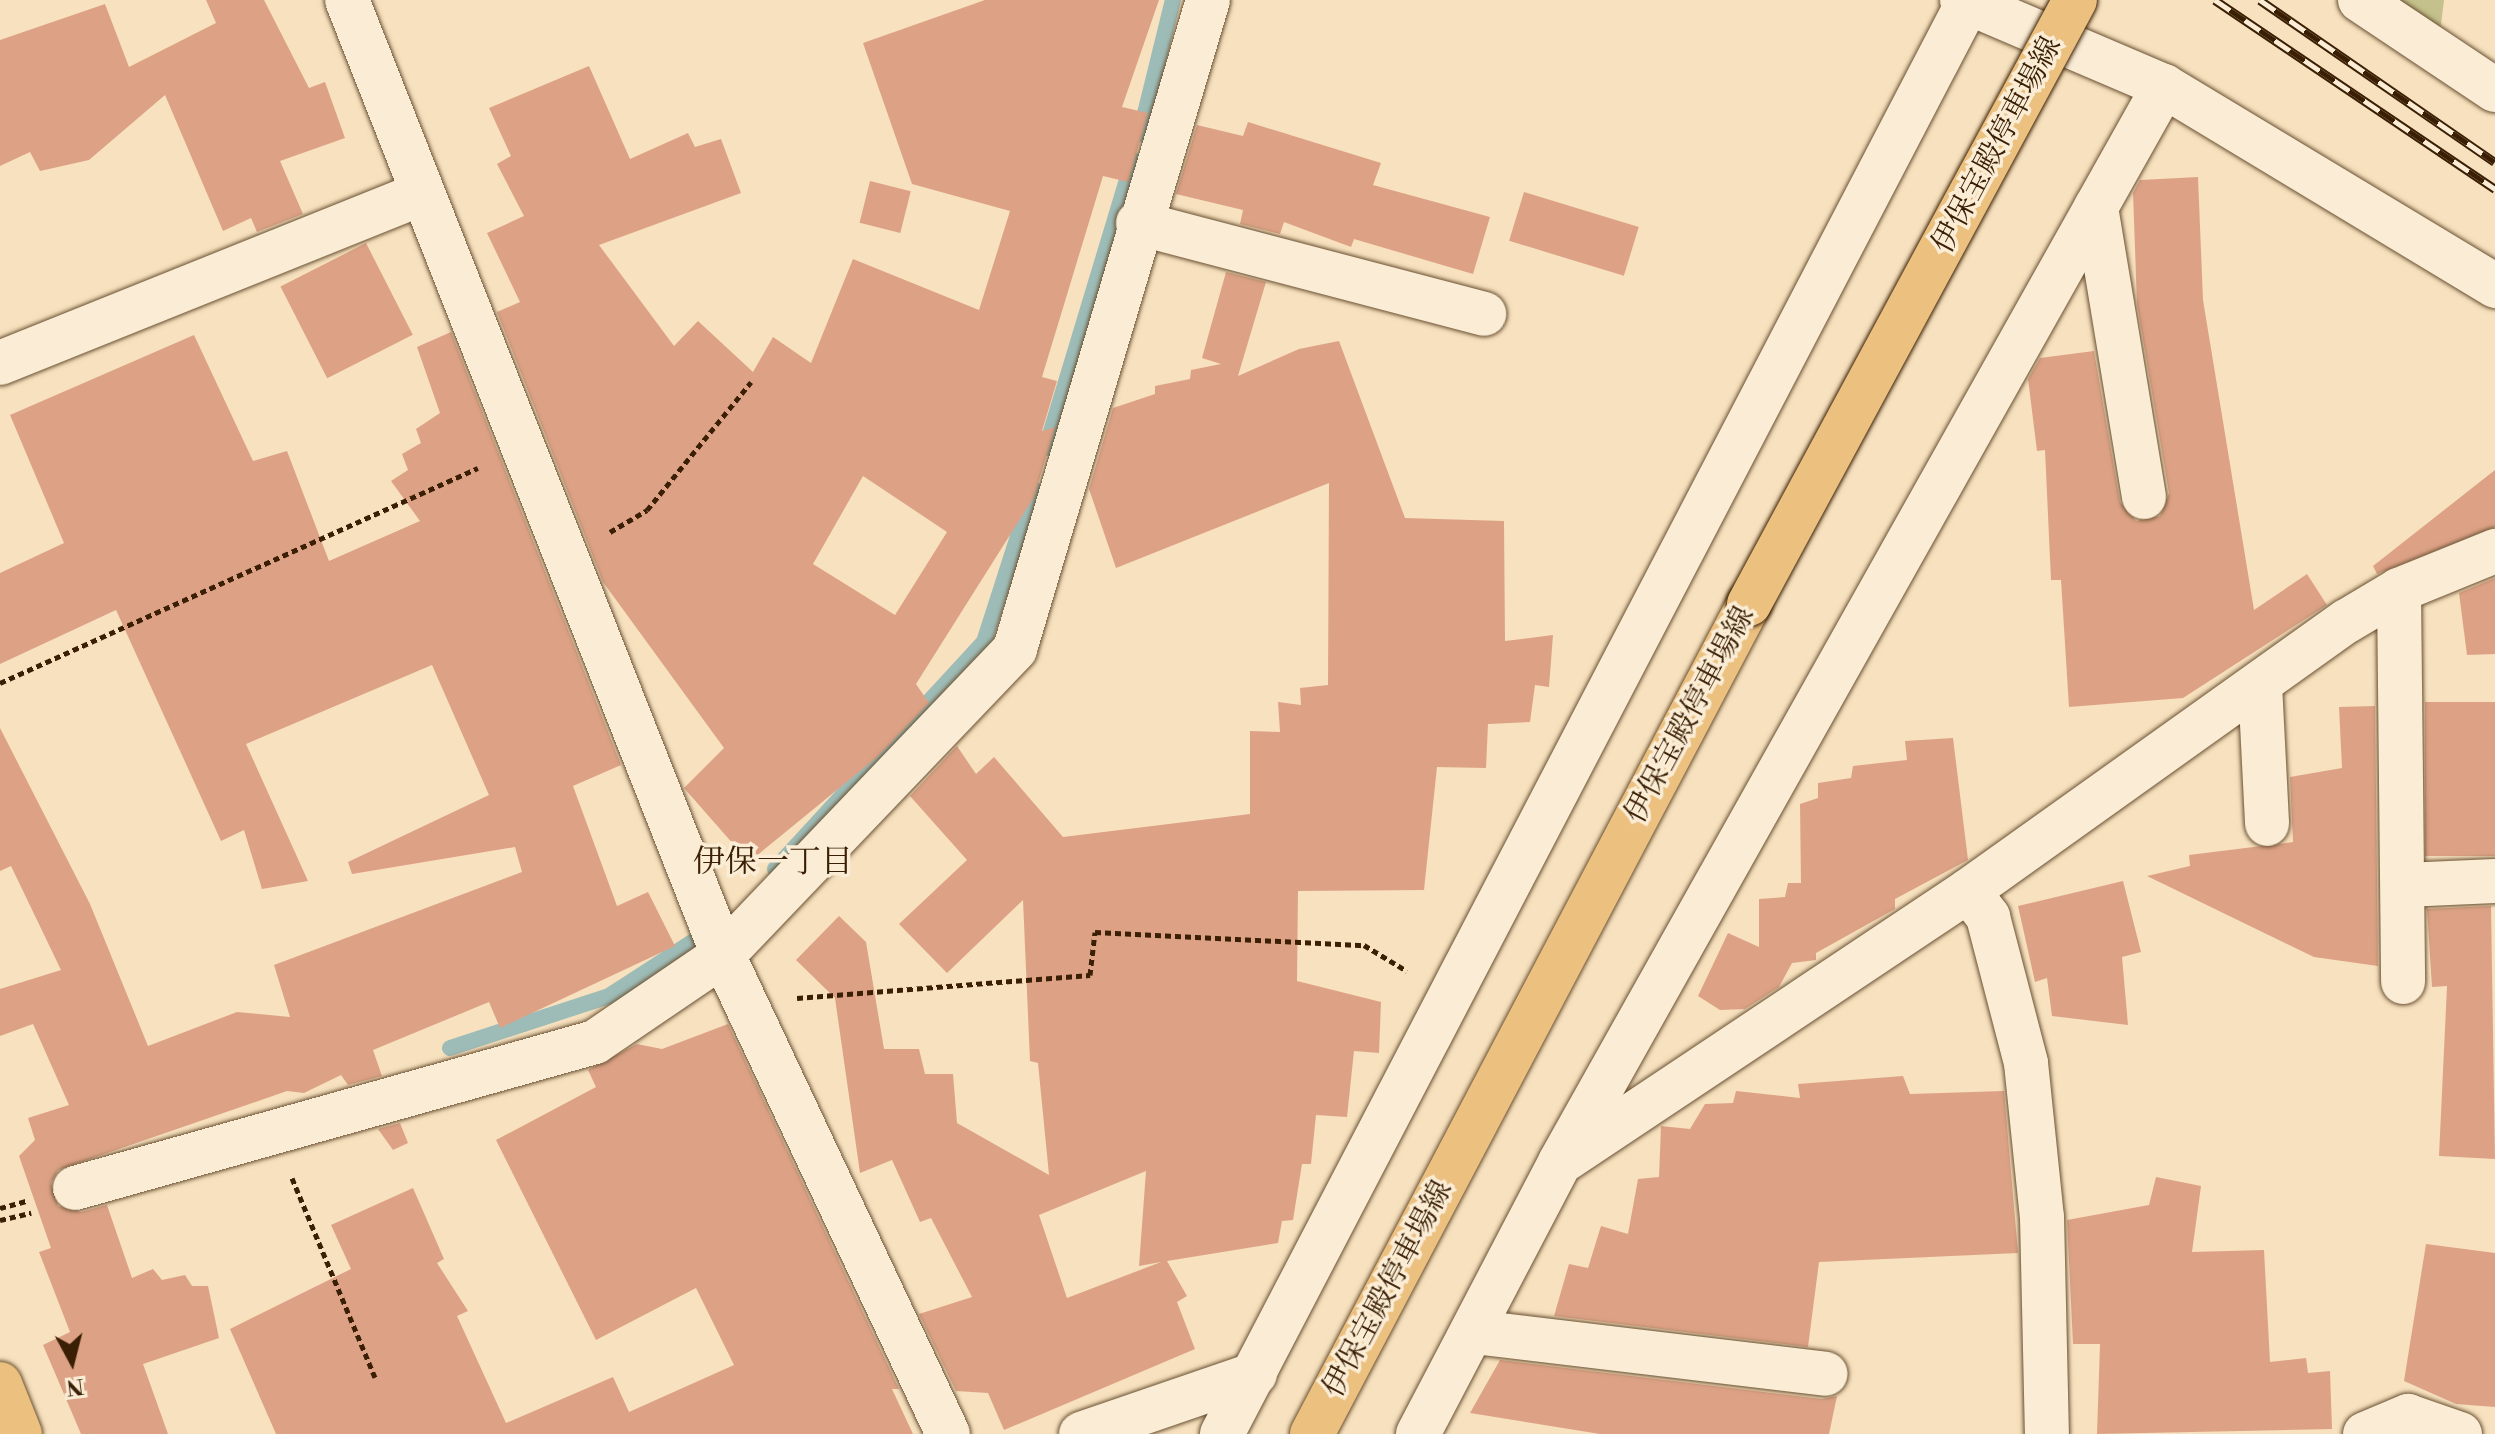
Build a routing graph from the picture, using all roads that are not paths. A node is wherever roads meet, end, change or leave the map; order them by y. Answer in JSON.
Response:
{"nodes":[{"id":1,"x":347,"y":0,"type":"edge"},
{"id":2,"x":1208,"y":0,"type":"edge"},
{"id":3,"x":2075,"y":0,"type":"edge"},
{"id":4,"x":2360,"y":0,"type":"edge"},
{"id":5,"x":1965,"y":1,"type":"edge"},
{"id":6,"x":2164,"y":86,"type":"junction"},
{"id":7,"x":2495,"y":90,"type":"edge"},
{"id":8,"x":422,"y":193,"type":"junction"},
{"id":9,"x":2096,"y":207,"type":"junction"},
{"id":10,"x":1138,"y":223,"type":"junction"},
{"id":11,"x":2495,"y":286,"type":"edge"},
{"id":12,"x":1484,"y":314,"type":"dead end"},
{"id":13,"x":0,"y":363,"type":"edge"},
{"id":14,"x":2144,"y":497,"type":"dead end"},
{"id":15,"x":2495,"y":551,"type":"edge"},
{"id":16,"x":2399,"y":590,"type":"junction"},
{"id":17,"x":2260,"y":684,"type":"junction"},
{"id":18,"x":2267,"y":824,"type":"dead end"},
{"id":19,"x":2495,"y":881,"type":"edge"},
{"id":20,"x":2404,"y":885,"type":"junction"},
{"id":21,"x":1968,"y":891,"type":"junction"},
{"id":22,"x":723,"y":955,"type":"junction"},
{"id":23,"x":2403,"y":982,"type":"dead end"},
{"id":24,"x":1560,"y":1162,"type":"junction"},
{"id":25,"x":75,"y":1188,"type":"dead end"},
{"id":26,"x":1475,"y":1332,"type":"junction"},
{"id":27,"x":1255,"y":1374,"type":"junction"},
{"id":28,"x":1825,"y":1374,"type":"dead end"},
{"id":29,"x":948,"y":1434,"type":"edge"},
{"id":30,"x":1081,"y":1434,"type":"edge"},
{"id":31,"x":1222,"y":1434,"type":"edge"},
{"id":32,"x":1312,"y":1434,"type":"edge"},
{"id":33,"x":1418,"y":1434,"type":"edge"},
{"id":34,"x":2047,"y":1434,"type":"edge"},
{"id":35,"x":2365,"y":1434,"type":"edge"},
{"id":36,"x":2460,"y":1434,"type":"edge"}],
"edges":[{"from":1,"to":8,"type":"street"},
{"from":2,"to":10,"type":"street"},
{"from":3,"to":32,"type":"main road","name":"伊保宝殿停車場線","bridge":true},
{"from":4,"to":7,"type":"street"},
{"from":5,"to":6,"type":"street"},
{"from":5,"to":27,"type":"street"},
{"from":6,"to":9,"type":"street"},
{"from":6,"to":11,"type":"street"},
{"from":8,"to":13,"type":"street"},
{"from":8,"to":22,"type":"street"},
{"from":9,"to":14,"type":"street"},
{"from":9,"to":24,"type":"street"},
{"from":10,"to":12,"type":"street"},
{"from":10,"to":22,"type":"street"},
{"from":15,"to":16,"type":"street"},
{"from":16,"to":17,"type":"street"},
{"from":16,"to":20,"type":"street"},
{"from":17,"to":18,"type":"street"},
{"from":17,"to":21,"type":"street"},
{"from":19,"to":20,"type":"street"},
{"from":20,"to":23,"type":"street"},
{"from":21,"to":24,"type":"street"},
{"from":21,"to":34,"type":"street"},
{"from":22,"to":25,"type":"street"},
{"from":22,"to":29,"type":"street"},
{"from":24,"to":26,"type":"street"},
{"from":26,"to":28,"type":"street"},
{"from":26,"to":33,"type":"street"},
{"from":27,"to":30,"type":"street"},
{"from":27,"to":31,"type":"street"},
{"from":35,"to":36,"type":"street"}]}
